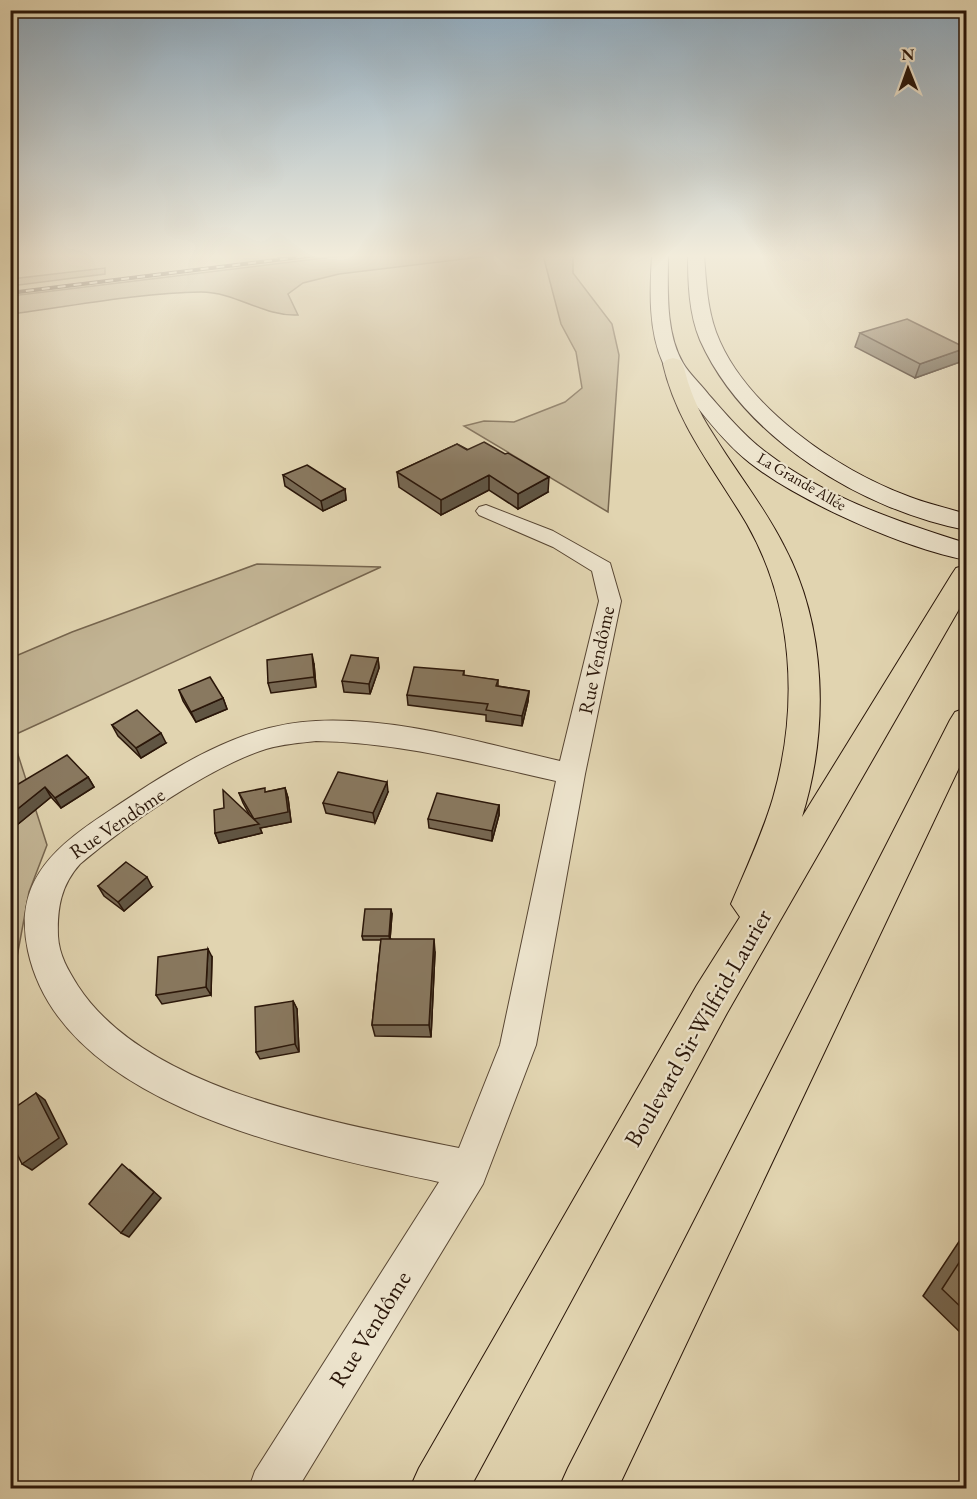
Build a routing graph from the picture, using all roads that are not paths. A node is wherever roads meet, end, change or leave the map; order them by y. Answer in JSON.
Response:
{"nodes":[{"id":1,"x":663,"y":325,"type":"edge"},
{"id":2,"x":706,"y":325,"type":"edge"},
{"id":3,"x":673,"y":364,"type":"junction"},
{"id":4,"x":486,"y":511,"type":"dead end"},
{"id":5,"x":966,"y":522,"type":"edge"},
{"id":6,"x":966,"y":552,"type":"edge"},
{"id":7,"x":966,"y":574,"type":"edge"},
{"id":8,"x":966,"y":720,"type":"edge"},
{"id":9,"x":571,"y":774,"type":"junction"},
{"id":10,"x":712,"y":999,"type":"junction"},
{"id":11,"x":469,"y":1170,"type":"junction"},
{"id":12,"x":272,"y":1488,"type":"edge"},
{"id":13,"x":439,"y":1488,"type":"edge"},
{"id":14,"x":588,"y":1488,"type":"edge"}],
"edges":[{"from":1,"to":3,"type":"street","name":"La Grande Allée"},
{"from":2,"to":5,"type":"street","name":"La Grande Allée"},
{"from":3,"to":6,"type":"street","name":"La Grande Allée"},
{"from":3,"to":10,"type":"main road"},
{"from":4,"to":9,"type":"street","name":"Rue Vendôme"},
{"from":7,"to":10,"type":"main road","name":"Boulevard Sir-Wilfrid-Laurier"},
{"from":8,"to":14,"type":"main road"},
{"from":9,"to":11,"type":"street","name":"Rue Vendôme"},
{"from":9,"to":11,"type":"street","name":"Rue Vendôme"},
{"from":10,"to":13,"type":"main road","name":"Boulevard Sir-Wilfrid-Laurier"},
{"from":11,"to":12,"type":"street","name":"Rue Vendôme"}]}
